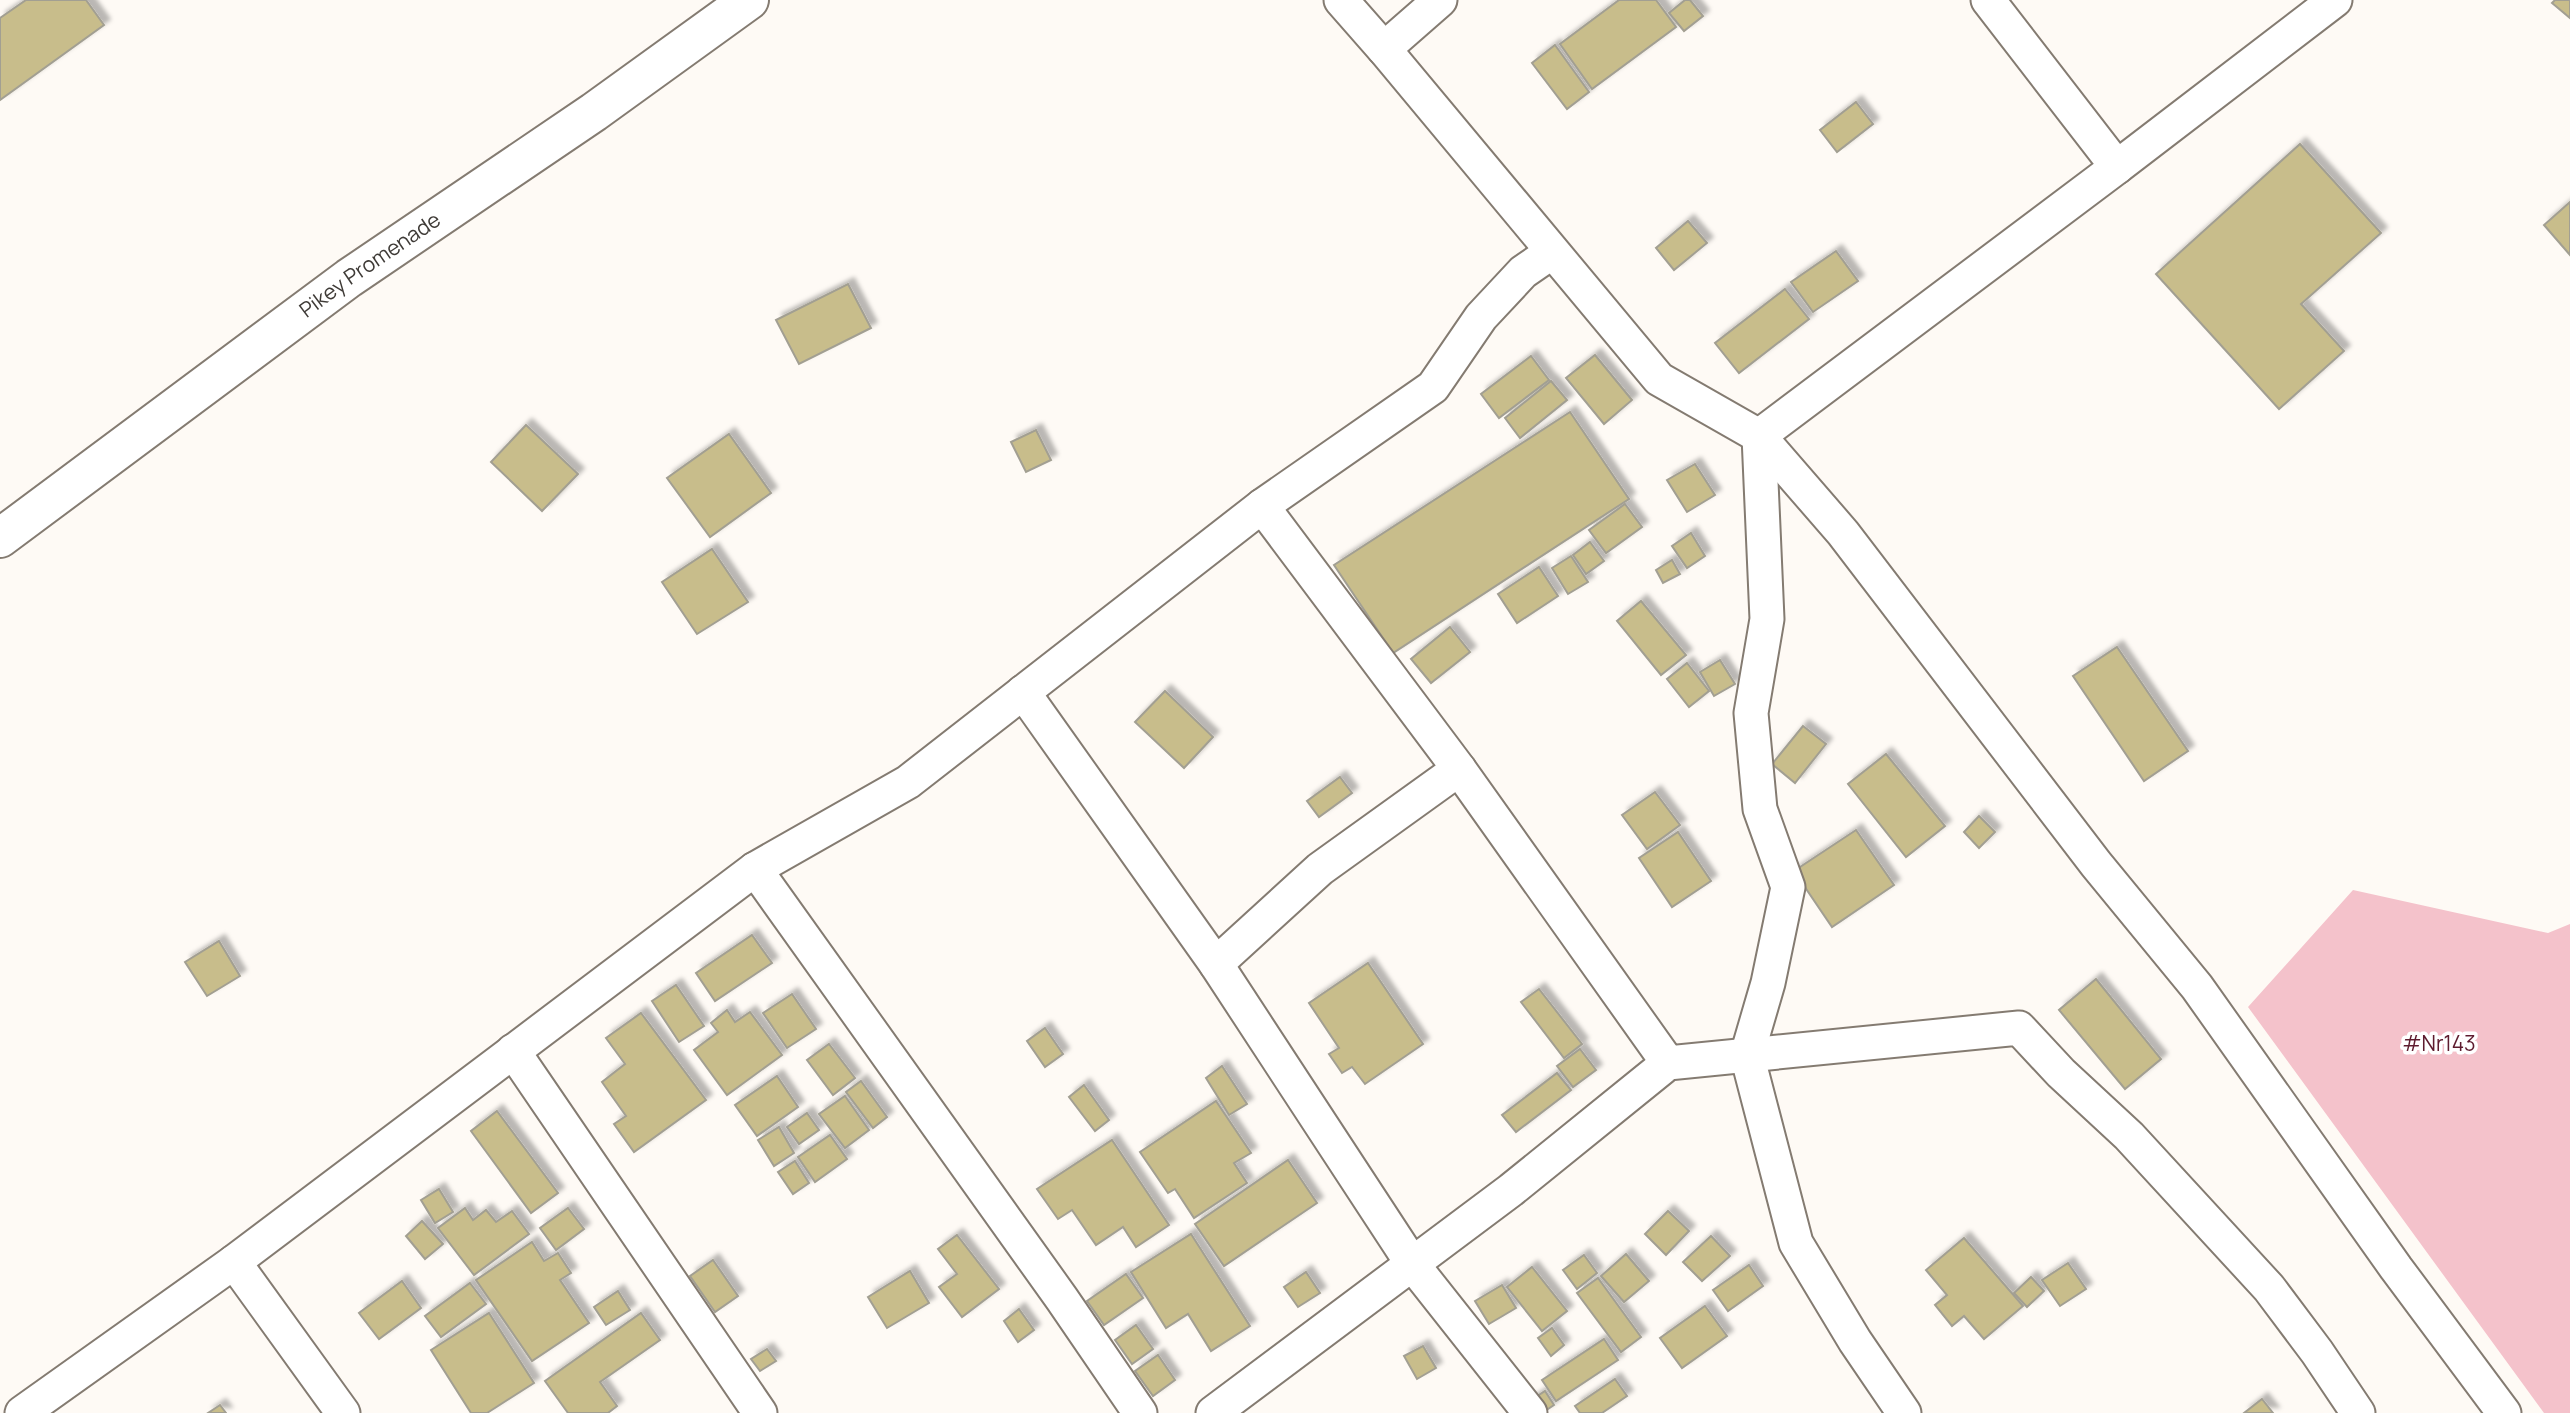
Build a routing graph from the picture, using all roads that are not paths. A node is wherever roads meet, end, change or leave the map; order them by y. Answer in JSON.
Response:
{"nodes":[{"id":1,"x":749,"y":0,"type":"edge"},
{"id":2,"x":1341,"y":0,"type":"edge"},
{"id":3,"x":1440,"y":0,"type":"edge"},
{"id":4,"x":1988,"y":0,"type":"edge"},
{"id":5,"x":2335,"y":0,"type":"edge"},
{"id":6,"x":1384,"y":49,"type":"junction"},
{"id":7,"x":2117,"y":167,"type":"junction"},
{"id":8,"x":1552,"y":252,"type":"junction"},
{"id":9,"x":1759,"y":436,"type":"junction"},
{"id":10,"x":1262,"y":506,"type":"junction"},
{"id":11,"x":0,"y":538,"type":"edge"},
{"id":12,"x":1023,"y":692,"type":"junction"},
{"id":13,"x":1459,"y":769,"type":"junction"},
{"id":14,"x":755,"y":869,"type":"junction"},
{"id":15,"x":1216,"y":964,"type":"junction"},
{"id":16,"x":513,"y":1051,"type":"junction"},
{"id":17,"x":1747,"y":1055,"type":"junction"},
{"id":18,"x":1668,"y":1063,"type":"junction"},
{"id":19,"x":234,"y":1262,"type":"junction"},
{"id":20,"x":1413,"y":1265,"type":"junction"},
{"id":21,"x":22,"y":1413,"type":"edge"},
{"id":22,"x":343,"y":1413,"type":"edge"},
{"id":23,"x":760,"y":1413,"type":"edge"},
{"id":24,"x":1140,"y":1413,"type":"edge"},
{"id":25,"x":1213,"y":1413,"type":"edge"},
{"id":26,"x":1530,"y":1413,"type":"edge"},
{"id":27,"x":1904,"y":1413,"type":"edge"},
{"id":28,"x":2358,"y":1413,"type":"edge"},
{"id":29,"x":2504,"y":1413,"type":"edge"}],
"edges":[{"from":1,"to":11,"type":"street","name":"Pikey Promenade"},
{"from":2,"to":6,"type":"street"},
{"from":3,"to":6,"type":"street"},
{"from":4,"to":7,"type":"street"},
{"from":5,"to":7,"type":"street"},
{"from":6,"to":8,"type":"street"},
{"from":7,"to":9,"type":"street"},
{"from":8,"to":9,"type":"street"},
{"from":8,"to":10,"type":"street"},
{"from":9,"to":17,"type":"street"},
{"from":9,"to":29,"type":"street"},
{"from":10,"to":12,"type":"street"},
{"from":10,"to":13,"type":"street"},
{"from":12,"to":14,"type":"street"},
{"from":12,"to":15,"type":"street"},
{"from":13,"to":15,"type":"street"},
{"from":13,"to":18,"type":"street"},
{"from":14,"to":16,"type":"street"},
{"from":14,"to":24,"type":"street"},
{"from":15,"to":20,"type":"street"},
{"from":16,"to":19,"type":"street"},
{"from":16,"to":23,"type":"street"},
{"from":17,"to":18,"type":"street"},
{"from":17,"to":27,"type":"street"},
{"from":17,"to":28,"type":"street"},
{"from":18,"to":20,"type":"street"},
{"from":19,"to":21,"type":"street"},
{"from":19,"to":22,"type":"street"},
{"from":20,"to":25,"type":"street"},
{"from":20,"to":26,"type":"street"}]}
